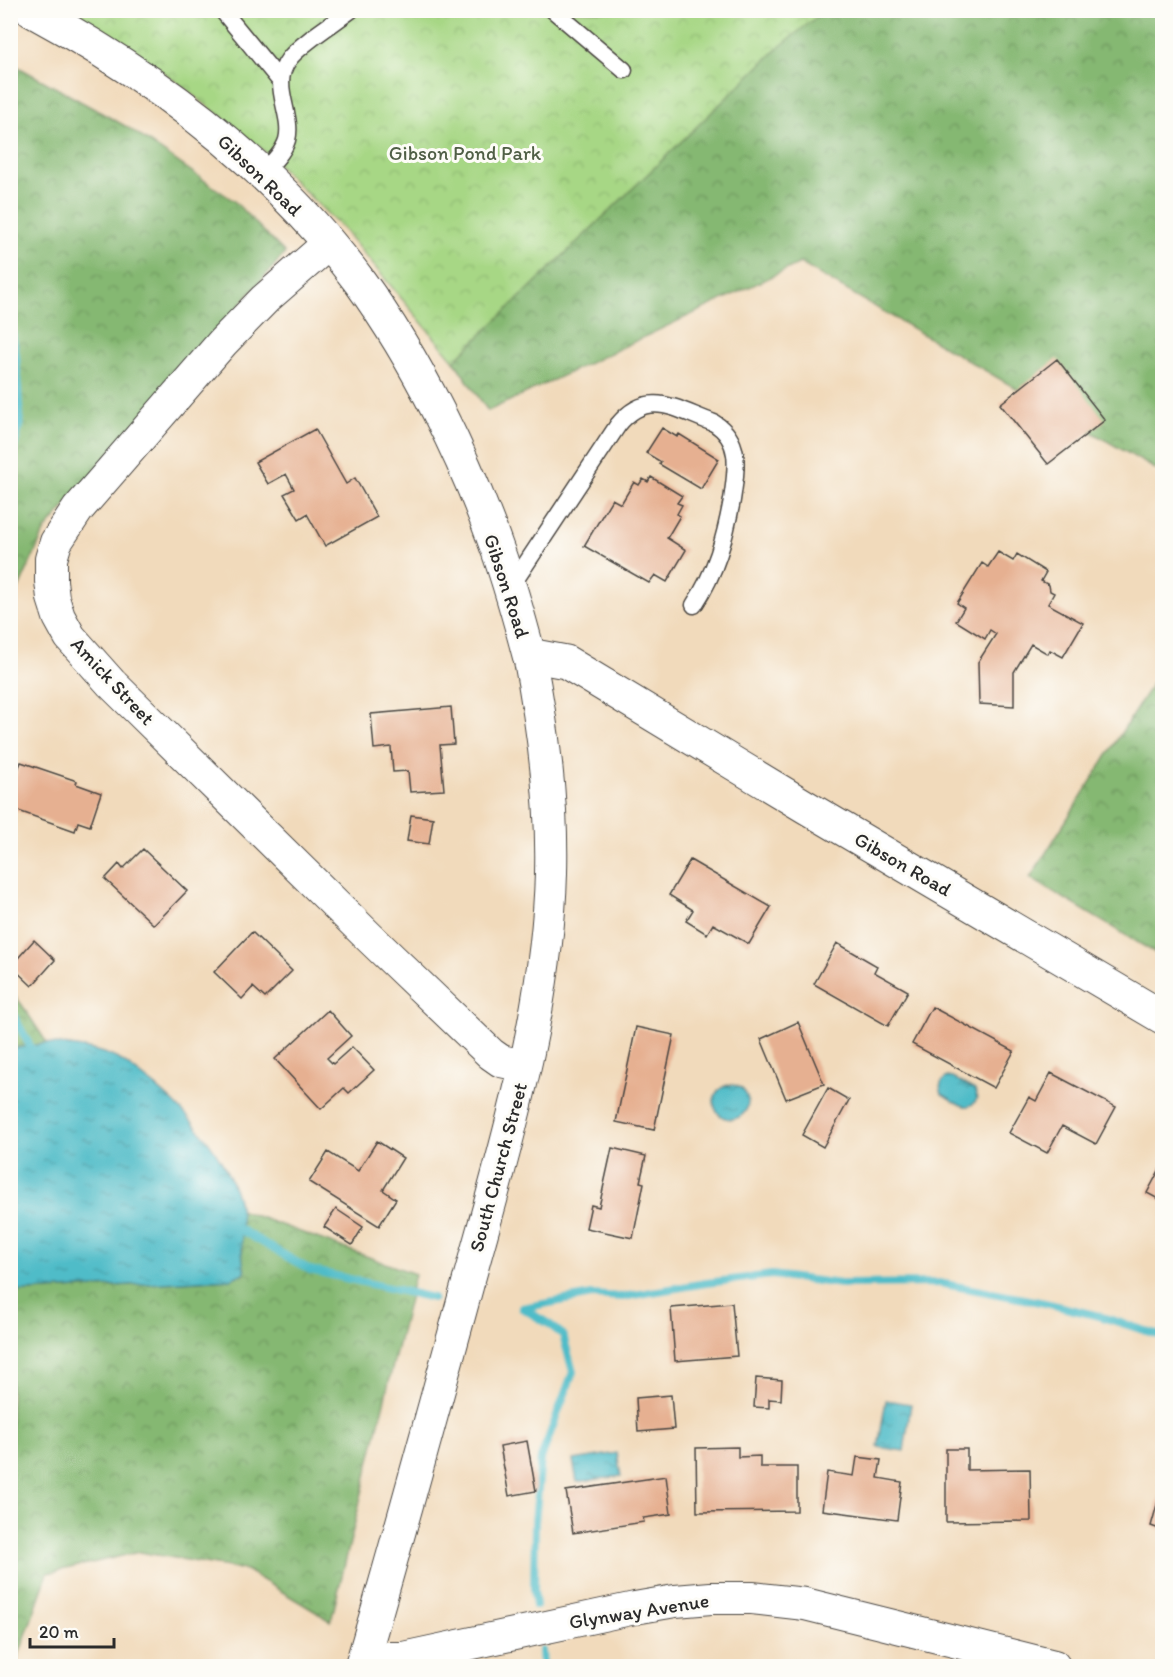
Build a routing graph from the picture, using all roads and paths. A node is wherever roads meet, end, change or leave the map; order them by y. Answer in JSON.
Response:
{"nodes":[{"id":1,"x":222,"y":10,"type":"edge"},
{"id":2,"x":351,"y":10,"type":"edge"},
{"id":3,"x":553,"y":10,"type":"edge"},
{"id":4,"x":31,"y":11,"type":"edge"},
{"id":5,"x":624,"y":70,"type":"dead end"},
{"id":6,"x":281,"y":82,"type":"junction"},
{"id":7,"x":262,"y":174,"type":"junction"},
{"id":8,"x":328,"y":244,"type":"junction"},
{"id":9,"x":510,"y":589,"type":"junction"},
{"id":10,"x":694,"y":605,"type":"dead end"},
{"id":11,"x":529,"y":656,"type":"junction"},
{"id":12,"x":1162,"y":1017,"type":"edge"},
{"id":13,"x":524,"y":1066,"type":"junction"},
{"id":14,"x":363,"y":1659,"type":"edge"},
{"id":15,"x":1054,"y":1666,"type":"edge"}],
"edges":[{"from":1,"to":6,"type":"lane"},
{"from":2,"to":6,"type":"lane"},
{"from":3,"to":5,"type":"lane"},
{"from":4,"to":7,"type":"street","name":"Gibson Road"},
{"from":6,"to":7,"type":"lane"},
{"from":7,"to":8,"type":"street","name":"Gibson Road"},
{"from":8,"to":9,"type":"street","name":"Gibson Road"},
{"from":8,"to":13,"type":"street","name":"Amick Street"},
{"from":9,"to":10,"type":"lane"},
{"from":9,"to":11,"type":"street","name":"Gibson Road"},
{"from":11,"to":12,"type":"street","name":"Gibson Road"},
{"from":11,"to":13,"type":"street","name":"South Church Street"},
{"from":13,"to":14,"type":"street","name":"South Church Street"},
{"from":14,"to":15,"type":"street","name":"Glynway Avenue"}]}
